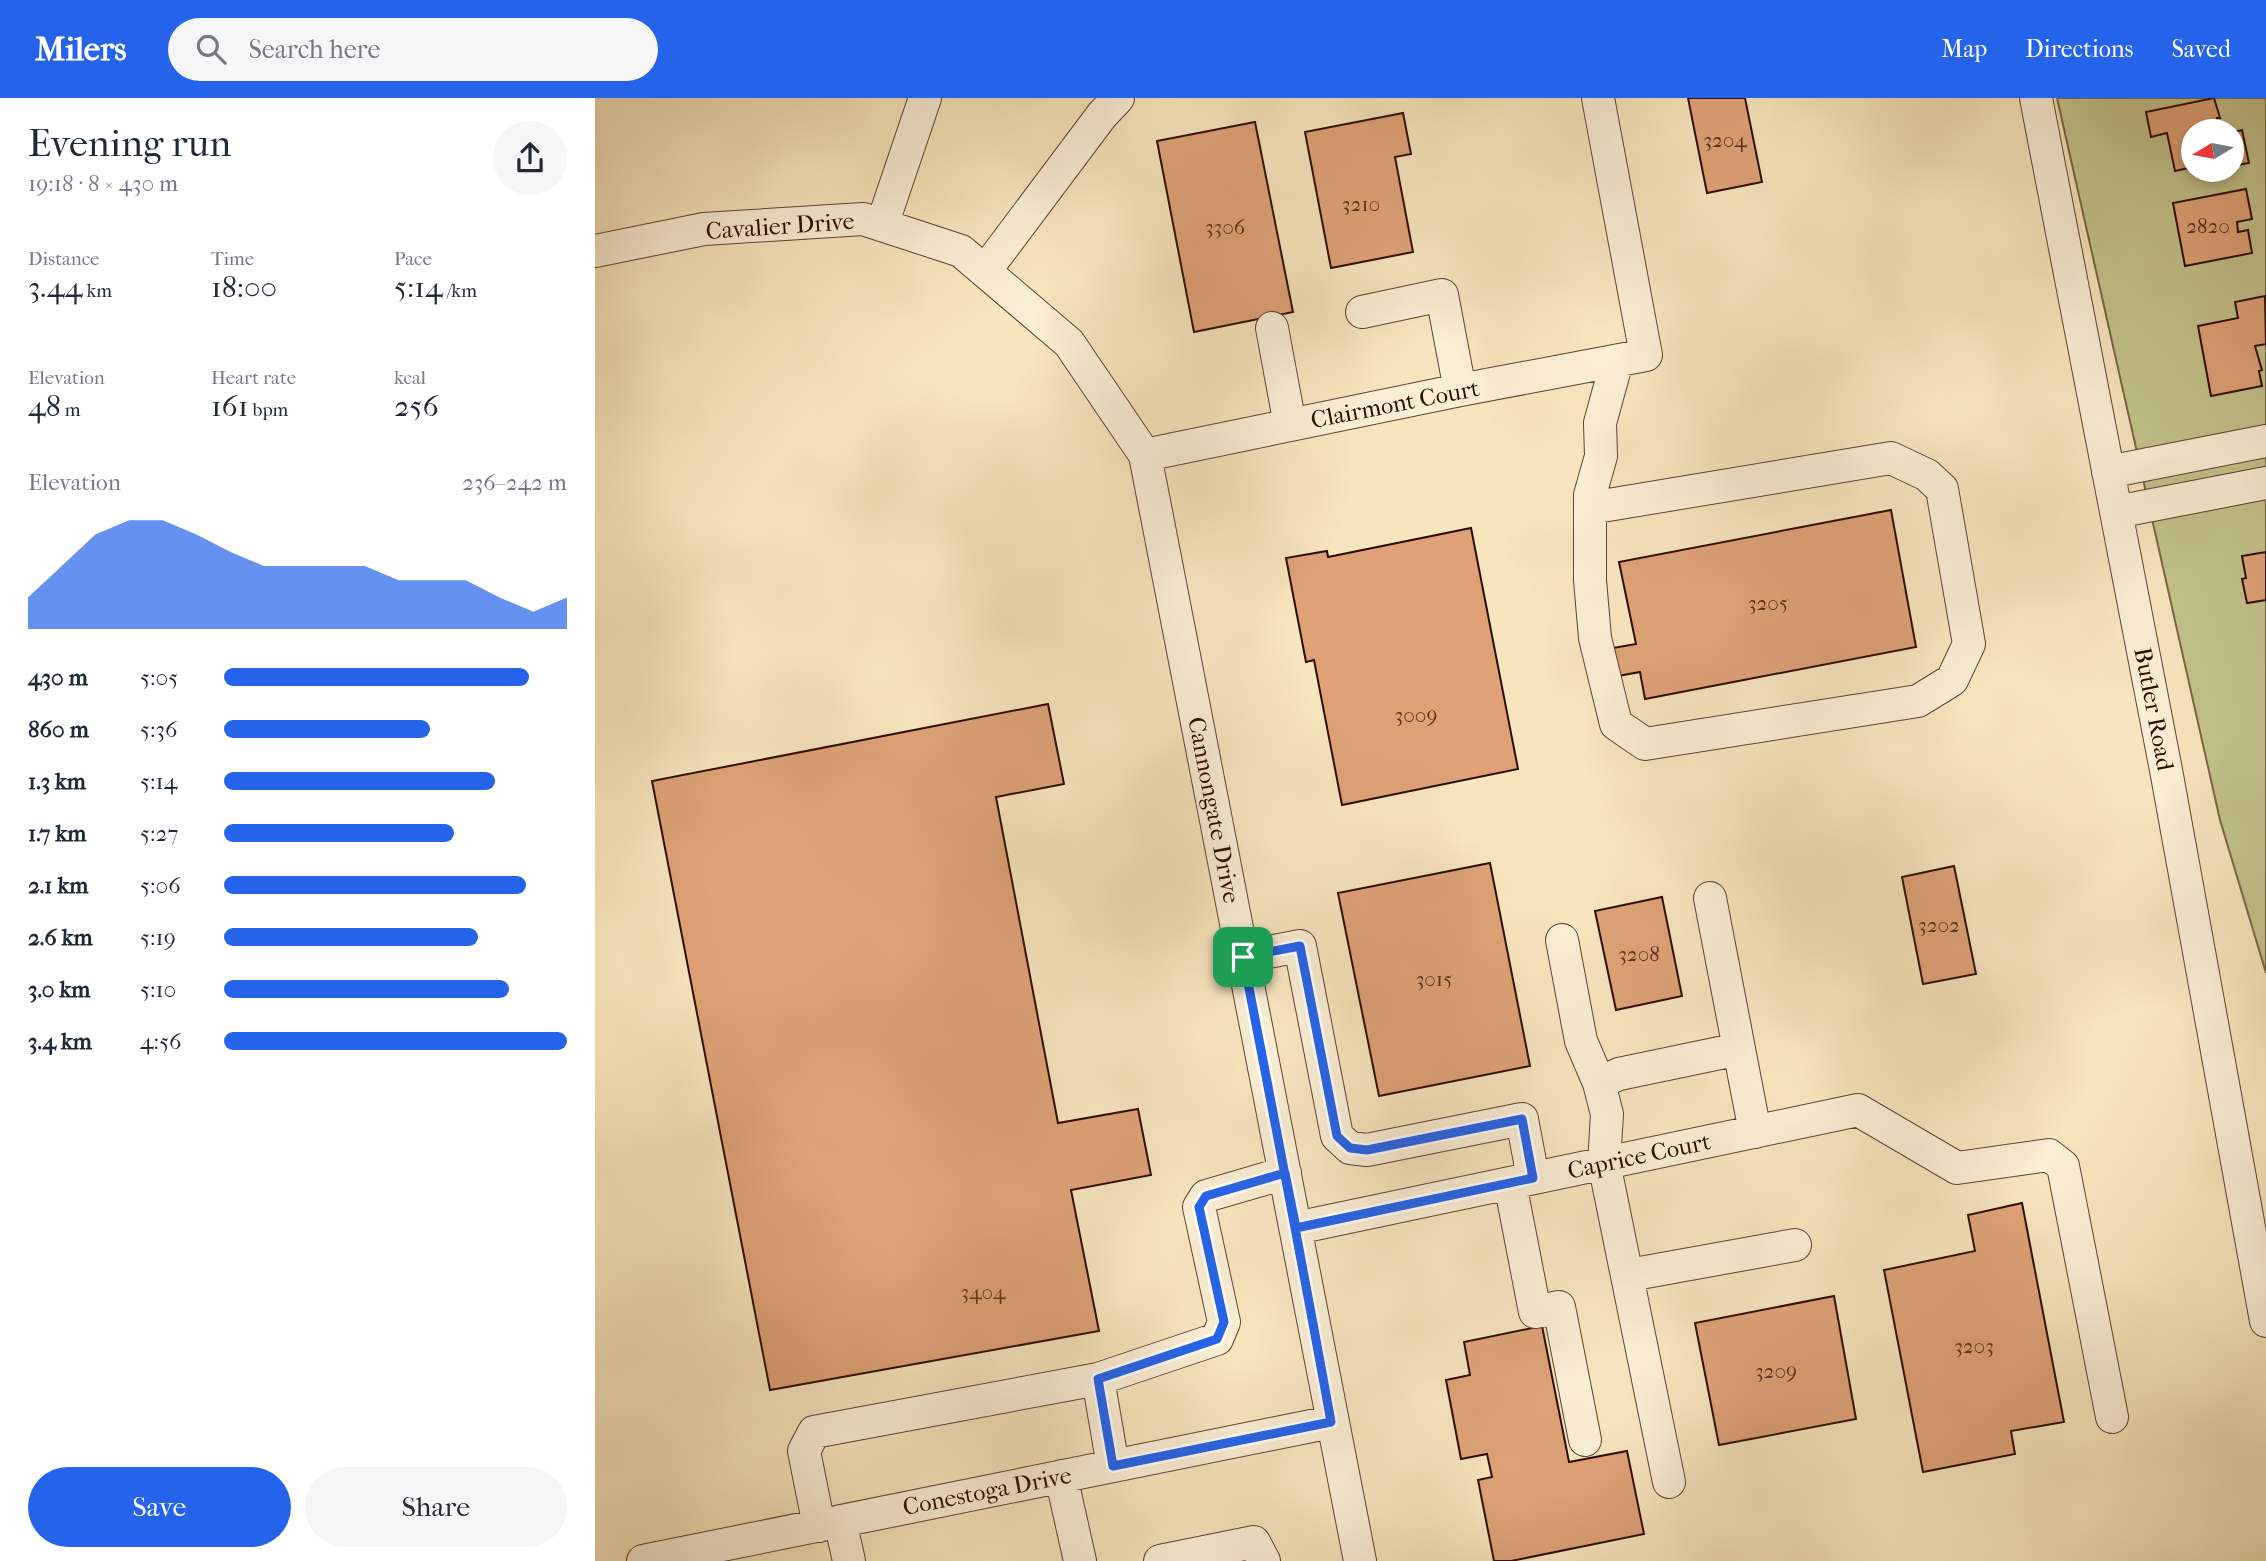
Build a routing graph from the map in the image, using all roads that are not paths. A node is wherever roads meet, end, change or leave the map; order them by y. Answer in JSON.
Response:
{"nodes":[{"id":1,"x":925,"y":98,"type":"edge"},
{"id":2,"x":1118,"y":98,"type":"edge"},
{"id":3,"x":1598,"y":98,"type":"edge"},
{"id":4,"x":2036,"y":98,"type":"edge"},
{"id":5,"x":881,"y":225,"type":"junction"},
{"id":6,"x":595,"y":251,"type":"edge"},
{"id":7,"x":961,"y":251,"type":"joint"},
{"id":8,"x":985,"y":271,"type":"junction"},
{"id":9,"x":1361,"y":312,"type":"dead end"},
{"id":10,"x":1272,"y":328,"type":"dead end"},
{"id":11,"x":1631,"y":358,"type":"junction"},
{"id":12,"x":1460,"y":390,"type":"junction"},
{"id":13,"x":1290,"y":425,"type":"junction"},
{"id":14,"x":2266,"y":441,"type":"edge"},
{"id":15,"x":1145,"y":455,"type":"junction"},
{"id":16,"x":2108,"y":472,"type":"junction"},
{"id":17,"x":2266,"y":482,"type":"edge"},
{"id":18,"x":1590,"y":508,"type":"junction"},
{"id":19,"x":2116,"y":512,"type":"junction"},
{"id":20,"x":1710,"y":898,"type":"dead end"},
{"id":21,"x":1562,"y":940,"type":"dead end"},
{"id":22,"x":1243,"y":957,"type":"junction"},
{"id":23,"x":1739,"y":1049,"type":"junction"},
{"id":24,"x":1599,"y":1083,"type":"junction"},
{"id":25,"x":1755,"y":1132,"type":"junction"},
{"id":26,"x":1604,"y":1163,"type":"junction"},
{"id":27,"x":1285,"y":1173,"type":"junction"},
{"id":28,"x":1522,"y":1180,"type":"junction"},
{"id":29,"x":1296,"y":1228,"type":"junction"},
{"id":30,"x":1795,"y":1245,"type":"dead end"},
{"id":31,"x":1629,"y":1275,"type":"junction"},
{"id":32,"x":2266,"y":1321,"type":"edge"},
{"id":33,"x":1098,"y":1379,"type":"junction"},
{"id":34,"x":2112,"y":1417,"type":"dead end"},
{"id":35,"x":1331,"y":1422,"type":"junction"},
{"id":36,"x":1585,"y":1440,"type":"dead end"},
{"id":37,"x":1113,"y":1466,"type":"junction"},
{"id":38,"x":1061,"y":1476,"type":"junction"},
{"id":39,"x":1669,"y":1482,"type":"dead end"},
{"id":40,"x":829,"y":1523,"type":"junction"},
{"id":41,"x":643,"y":1561,"type":"edge"},
{"id":42,"x":849,"y":1561,"type":"edge"},
{"id":43,"x":1080,"y":1561,"type":"edge"},
{"id":44,"x":1160,"y":1561,"type":"edge"},
{"id":45,"x":1264,"y":1561,"type":"edge"},
{"id":46,"x":1360,"y":1561,"type":"edge"}],
"edges":[{"from":1,"to":5,"type":"street"},
{"from":2,"to":8,"type":"street"},
{"from":3,"to":11,"type":"street"},
{"from":4,"to":16,"type":"street","name":"Butler Road"},
{"from":5,"to":6,"type":"street","name":"Cavalier Drive"},
{"from":5,"to":7,"type":"street","name":"Cavalier Drive"},
{"from":7,"to":8,"type":"street","name":"Cannongate Drive"},
{"from":8,"to":15,"type":"street","name":"Cannongate Drive"},
{"from":9,"to":12,"type":"street"},
{"from":10,"to":13,"type":"street"},
{"from":11,"to":12,"type":"street","name":"Clairmont Court"},
{"from":11,"to":18,"type":"street"},
{"from":12,"to":13,"type":"street","name":"Clairmont Court"},
{"from":13,"to":15,"type":"street","name":"Clairmont Court"},
{"from":14,"to":16,"type":"street"},
{"from":15,"to":22,"type":"street","name":"Cannongate Drive"},
{"from":16,"to":19,"type":"street","name":"Butler Road"},
{"from":17,"to":19,"type":"street"},
{"from":18,"to":18,"type":"street"},
{"from":19,"to":32,"type":"street","name":"Butler Road"},
{"from":20,"to":23,"type":"street"},
{"from":21,"to":24,"type":"street"},
{"from":22,"to":27,"type":"street","name":"Cannongate Drive"},
{"from":22,"to":28,"type":"street"},
{"from":23,"to":24,"type":"street"},
{"from":23,"to":25,"type":"street"},
{"from":24,"to":26,"type":"street"},
{"from":25,"to":26,"type":"street","name":"Caprice Court"},
{"from":25,"to":34,"type":"street","name":"Caprice Court"},
{"from":26,"to":28,"type":"street","name":"Caprice Court"},
{"from":26,"to":31,"type":"street"},
{"from":27,"to":29,"type":"street","name":"Cannongate Drive"},
{"from":27,"to":33,"type":"street"},
{"from":28,"to":29,"type":"street","name":"Caprice Court"},
{"from":28,"to":36,"type":"street"},
{"from":29,"to":35,"type":"street","name":"Cannongate Drive"},
{"from":30,"to":31,"type":"street"},
{"from":31,"to":39,"type":"street"},
{"from":33,"to":37,"type":"street"},
{"from":33,"to":40,"type":"street"},
{"from":35,"to":37,"type":"street","name":"Conestoga Drive"},
{"from":35,"to":46,"type":"street","name":"Cannongate Drive"},
{"from":37,"to":38,"type":"street","name":"Conestoga Drive"},
{"from":38,"to":40,"type":"street","name":"Conestoga Drive"},
{"from":38,"to":43,"type":"street"},
{"from":40,"to":41,"type":"street","name":"Conestoga Drive"},
{"from":40,"to":42,"type":"street"},
{"from":44,"to":45,"type":"street"}]}
